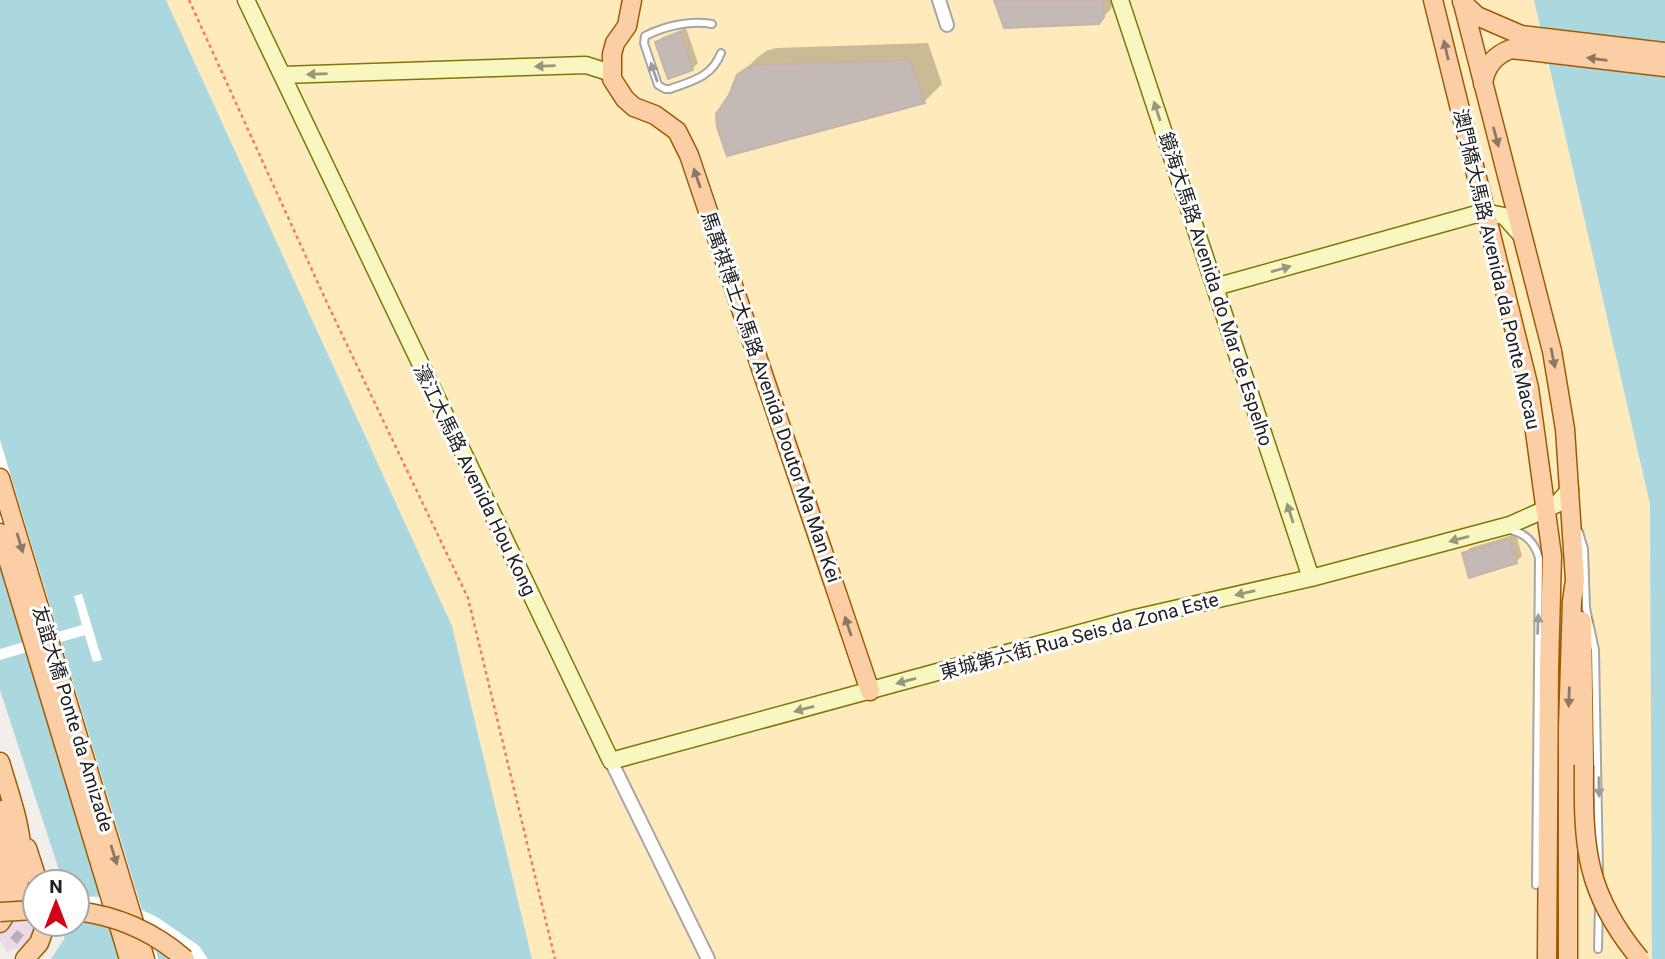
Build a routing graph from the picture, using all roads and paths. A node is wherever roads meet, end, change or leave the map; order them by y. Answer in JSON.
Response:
{"nodes":[{"id":1,"x":188,"y":0,"type":"edge"},
{"id":2,"x":246,"y":0,"type":"edge"},
{"id":3,"x":632,"y":0,"type":"edge"},
{"id":4,"x":939,"y":0,"type":"edge"},
{"id":5,"x":1120,"y":0,"type":"edge"},
{"id":6,"x":1433,"y":0,"type":"edge"},
{"id":7,"x":1462,"y":0,"type":"edge"},
{"id":8,"x":1489,"y":22,"type":"junction"},
{"id":9,"x":712,"y":24,"type":"dead end"},
{"id":10,"x":947,"y":25,"type":"dead end"},
{"id":11,"x":1520,"y":42,"type":"junction"},
{"id":12,"x":1665,"y":52,"type":"edge"},
{"id":13,"x":721,"y":53,"type":"dead end"},
{"id":14,"x":1493,"y":60,"type":"junction"},
{"id":15,"x":1665,"y":67,"type":"edge"},
{"id":16,"x":611,"y":74,"type":"junction"},
{"id":17,"x":282,"y":75,"type":"junction"},
{"id":18,"x":1483,"y":90,"type":"junction"},
{"id":19,"x":1484,"y":212,"type":"junction"},
{"id":20,"x":1524,"y":240,"type":"junction"},
{"id":21,"x":1215,"y":287,"type":"junction"},
{"id":22,"x":0,"y":478,"type":"edge"},
{"id":23,"x":1570,"y":489,"type":"junction"},
{"id":24,"x":1547,"y":509,"type":"junction"},
{"id":25,"x":1571,"y":514,"type":"junction"},
{"id":26,"x":1497,"y":528,"type":"junction"},
{"id":27,"x":0,"y":533,"type":"edge"},
{"id":28,"x":1311,"y":578,"type":"junction"},
{"id":29,"x":1574,"y":580,"type":"junction"},
{"id":30,"x":870,"y":691,"type":"junction"},
{"id":31,"x":611,"y":761,"type":"junction"},
{"id":32,"x":0,"y":762,"type":"edge"},
{"id":33,"x":0,"y":810,"type":"edge"},
{"id":34,"x":20,"y":828,"type":"junction"},
{"id":35,"x":33,"y":868,"type":"edge"},
{"id":36,"x":1536,"y":886,"type":"dead end"},
{"id":37,"x":0,"y":897,"type":"edge"},
{"id":38,"x":21,"y":911,"type":"edge"},
{"id":39,"x":0,"y":912,"type":"edge"},
{"id":40,"x":91,"y":914,"type":"edge"},
{"id":41,"x":0,"y":923,"type":"edge"},
{"id":42,"x":41,"y":938,"type":"edge"},
{"id":43,"x":1598,"y":950,"type":"dead end"},
{"id":44,"x":24,"y":959,"type":"edge"},
{"id":45,"x":129,"y":959,"type":"edge"},
{"id":46,"x":145,"y":959,"type":"edge"},
{"id":47,"x":186,"y":959,"type":"edge"},
{"id":48,"x":555,"y":959,"type":"edge"},
{"id":49,"x":708,"y":959,"type":"edge"},
{"id":50,"x":1547,"y":959,"type":"edge"},
{"id":51,"x":1569,"y":959,"type":"edge"},
{"id":52,"x":1640,"y":959,"type":"edge"}],
"edges":[{"from":1,"to":48,"type":"path"},
{"from":2,"to":17,"type":"main road","name":"濠江大馬路 Avenida Hou Kong"},
{"from":3,"to":16,"type":"main road"},
{"from":4,"to":10,"type":"street"},
{"from":21,"to":5,"type":"main road","name":"鏡海大馬路 Avenida do Mar de Espelho","one_way":true},
{"from":19,"to":6,"type":"main road","name":"澳門橋大馬路 Avenida da Ponte Macau","one_way":true},
{"from":7,"to":8,"type":"main road"},
{"from":7,"to":18,"type":"main road","name":"澳門橋大馬路 Avenida da Ponte Macau"},
{"from":8,"to":11,"type":"main road"},
{"from":8,"to":14,"type":"main road"},
{"from":13,"to":9,"type":"lane","one_way":true},
{"from":11,"to":12,"type":"main road"},
{"from":11,"to":14,"type":"main road"},
{"from":15,"to":11,"type":"main road","one_way":true},
{"from":14,"to":18,"type":"main road"},
{"from":16,"to":17,"type":"main road","one_way":true},
{"from":30,"to":16,"type":"main road","name":"馬萬祺博士大馬路 Avenida Doutor Ma Man Kei","one_way":true},
{"from":17,"to":31,"type":"main road","name":"濠江大馬路 Avenida Hou Kong"},
{"from":18,"to":20,"type":"main road","name":"澳門橋大馬路 Avenida da Ponte Macau","one_way":true},
{"from":19,"to":20,"type":"main road"},
{"from":21,"to":19,"type":"main road","one_way":true},
{"from":19,"to":24,"type":"main road","name":"澳門橋大馬路 Avenida da Ponte Macau"},
{"from":20,"to":23,"type":"main road","name":"澳門橋大馬路 Avenida da Ponte Macau","one_way":true},
{"from":28,"to":21,"type":"main road","name":"鏡海大馬路 Avenida do Mar de Espelho","one_way":true},
{"from":22,"to":46,"type":"main road","name":"友誼大橋 Ponte da Amizade","one_way":true},
{"from":23,"to":24,"type":"main road"},
{"from":23,"to":25,"type":"main road","name":"澳門橋大馬路 Avenida da Ponte Macau"},
{"from":24,"to":26,"type":"main road","name":"東城第六街 Rua Seis da Zona Este"},
{"from":24,"to":50,"type":"main road","name":"澳門橋大馬路 Avenida da Ponte Macau"},
{"from":25,"to":29,"type":"main road","name":"澳門橋大馬路 Avenida da Ponte Macau"},
{"from":25,"to":43,"type":"lane","one_way":true},
{"from":26,"to":28,"type":"main road","name":"東城第六街 Rua Seis da Zona Este","one_way":true},
{"from":36,"to":26,"type":"lane","one_way":true},
{"from":27,"to":45,"type":"main road","name":"友誼大橋 Ponte da Amizade"},
{"from":28,"to":30,"type":"main road","name":"東城第六街 Rua Seis da Zona Este","one_way":true},
{"from":29,"to":51,"type":"main road","name":"澳門橋大馬路 Avenida da Ponte Macau","one_way":true},
{"from":29,"to":52,"type":"main road","bridge":true},
{"from":30,"to":31,"type":"main road","name":"東城第六街 Rua Seis da Zona Este","one_way":true},
{"from":31,"to":49,"type":"street","name":"濠江大馬路 Avenida Hou Kong"},
{"from":32,"to":34,"type":"main road"},
{"from":33,"to":37,"type":"main road"},
{"from":34,"to":35,"type":"main road"},
{"from":34,"to":41,"type":"main road"},
{"from":38,"to":39,"type":"main road","bridge":true},
{"from":40,"to":47,"type":"main road","bridge":true},
{"from":42,"to":44,"type":"main road"}]}
